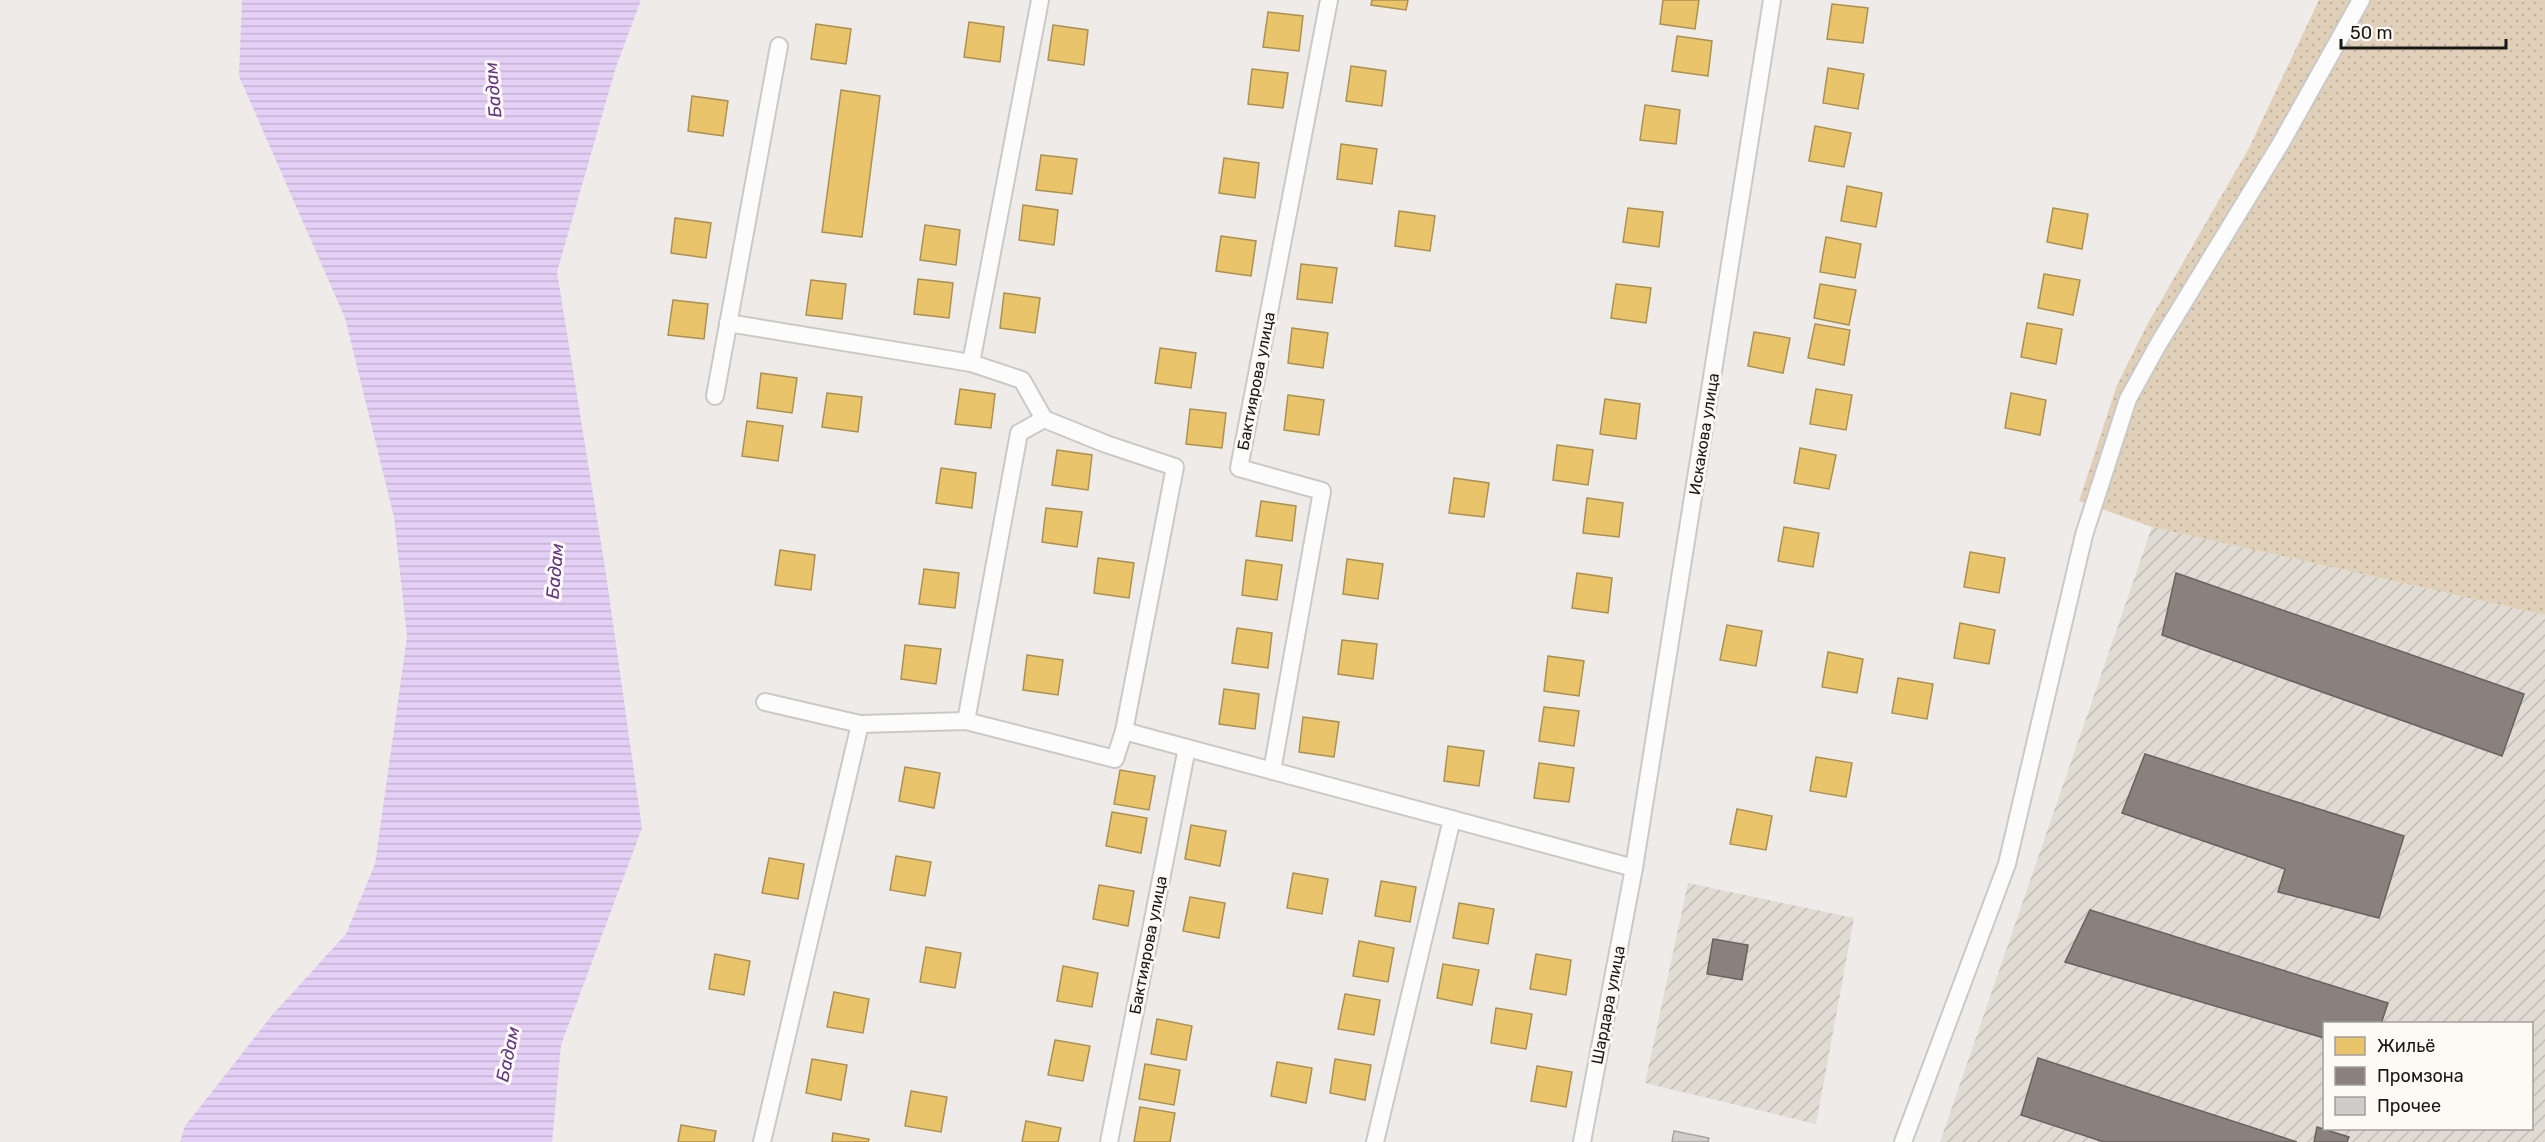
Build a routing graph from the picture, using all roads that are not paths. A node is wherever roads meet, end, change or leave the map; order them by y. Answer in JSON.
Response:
{"nodes":[{"id":1,"x":1040,"y":0,"type":"edge"},
{"id":2,"x":1329,"y":0,"type":"edge"},
{"id":3,"x":1772,"y":0,"type":"edge"},
{"id":4,"x":2361,"y":0,"type":"edge"},
{"id":5,"x":779,"y":46,"type":"dead end"},
{"id":6,"x":728,"y":323,"type":"junction"},
{"id":7,"x":971,"y":363,"type":"junction"},
{"id":8,"x":715,"y":396,"type":"dead end"},
{"id":9,"x":1044,"y":419,"type":"junction"},
{"id":10,"x":765,"y":702,"type":"dead end"},
{"id":11,"x":966,"y":721,"type":"junction"},
{"id":12,"x":860,"y":724,"type":"junction"},
{"id":13,"x":1124,"y":731,"type":"junction"},
{"id":14,"x":1187,"y":748,"type":"junction"},
{"id":15,"x":1272,"y":771,"type":"junction"},
{"id":16,"x":1452,"y":819,"type":"junction"},
{"id":17,"x":1634,"y":868,"type":"junction"},
{"id":18,"x":762,"y":1142,"type":"edge"},
{"id":19,"x":1109,"y":1142,"type":"edge"},
{"id":20,"x":1375,"y":1142,"type":"edge"},
{"id":21,"x":1582,"y":1142,"type":"edge"},
{"id":22,"x":1903,"y":1142,"type":"edge"}],
"edges":[{"from":1,"to":7,"type":"street"},
{"from":2,"to":15,"type":"street","name":"Бактиярова улица"},
{"from":3,"to":17,"type":"street","name":"Искакова улица"},
{"from":4,"to":22,"type":"street"},
{"from":5,"to":6,"type":"street"},
{"from":6,"to":7,"type":"street"},
{"from":6,"to":8,"type":"street"},
{"from":7,"to":9,"type":"street"},
{"from":9,"to":11,"type":"street"},
{"from":9,"to":13,"type":"street"},
{"from":10,"to":12,"type":"street"},
{"from":11,"to":12,"type":"street"},
{"from":11,"to":13,"type":"street"},
{"from":12,"to":18,"type":"street"},
{"from":13,"to":14,"type":"street"},
{"from":14,"to":15,"type":"street"},
{"from":14,"to":19,"type":"street","name":"Бактиярова улица"},
{"from":15,"to":16,"type":"street"},
{"from":16,"to":17,"type":"street"},
{"from":16,"to":20,"type":"street"},
{"from":17,"to":21,"type":"street","name":"Шардара улица"}]}
